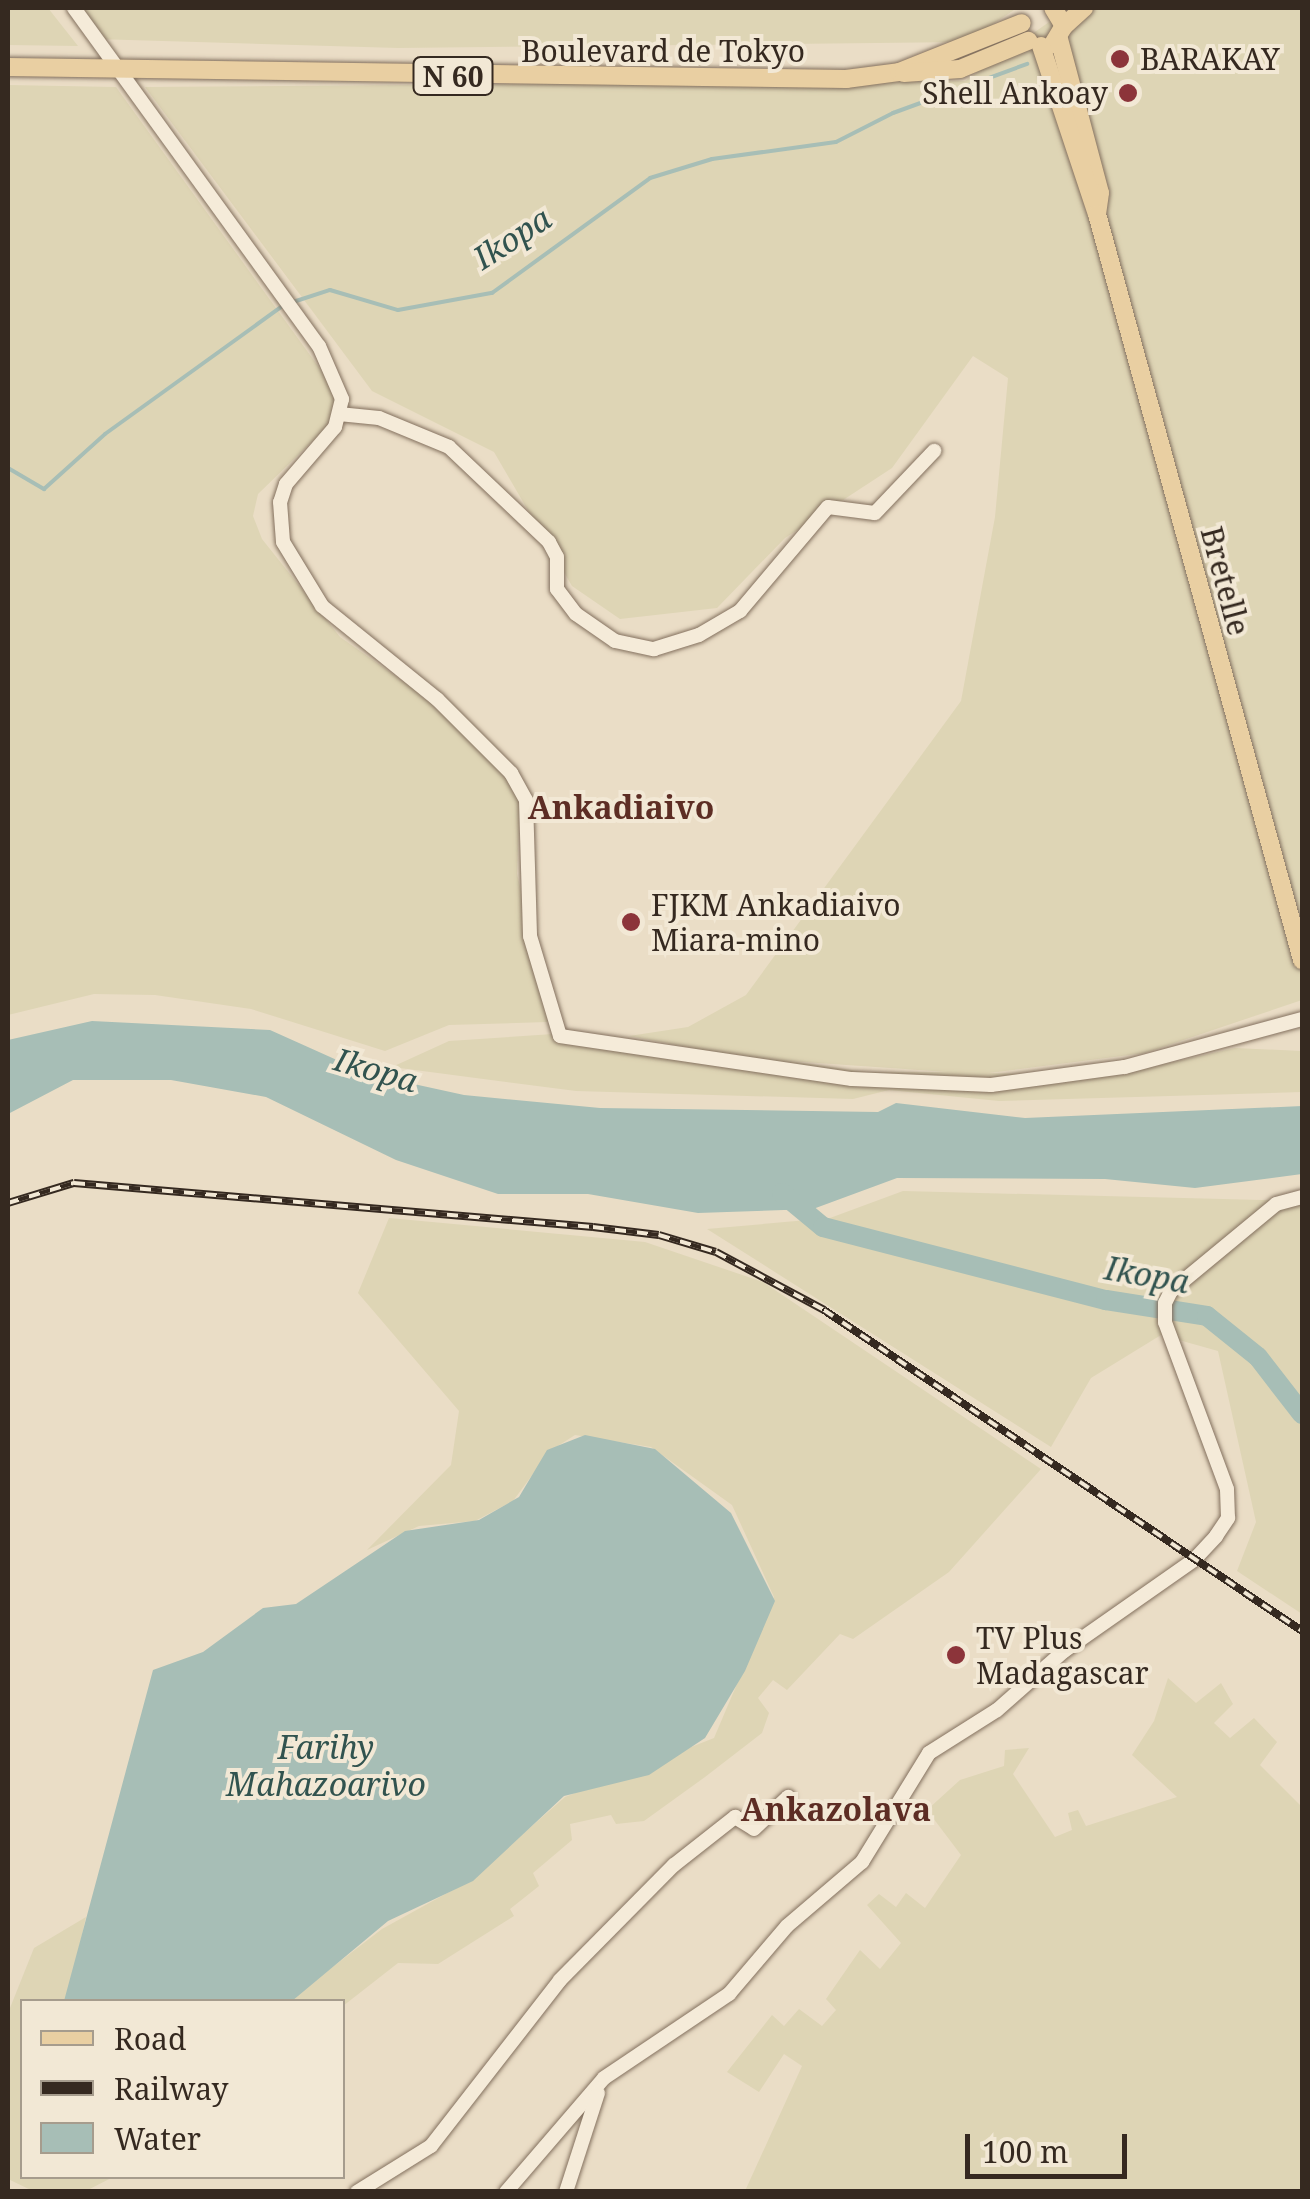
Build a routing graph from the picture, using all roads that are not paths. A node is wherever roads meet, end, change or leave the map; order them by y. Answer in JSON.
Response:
{"nodes":[{"id":1,"x":74,"y":8,"type":"edge"},
{"id":2,"x":1053,"y":8,"type":"edge"},
{"id":3,"x":1084,"y":8,"type":"edge"},
{"id":4,"x":1041,"y":30,"type":"edge"},
{"id":5,"x":8,"y":67,"type":"edge"},
{"id":6,"x":123,"y":69,"type":"junction"},
{"id":7,"x":338,"y":414,"type":"junction"},
{"id":8,"x":934,"y":451,"type":"dead end"},
{"id":9,"x":1302,"y":960,"type":"edge"},
{"id":10,"x":1302,"y":1019,"type":"edge"},
{"id":11,"x":1302,"y":1197,"type":"edge"},
{"id":12,"x":788,"y":1798,"type":"dead end"},
{"id":13,"x":604,"y":2078,"type":"junction"},
{"id":14,"x":357,"y":2192,"type":"edge"},
{"id":15,"x":506,"y":2192,"type":"edge"},
{"id":16,"x":566,"y":2192,"type":"edge"}],
"edges":[{"from":1,"to":6,"type":"street"},
{"from":2,"to":4,"type":"main road","name":"Bretelle"},
{"from":3,"to":4,"type":"main road","name":"Boulevard de Tokyo"},
{"from":4,"to":6,"type":"main road","name":"Boulevard de Tokyo","number":"N 60"},
{"from":4,"to":9,"type":"main road","name":"Bretelle"},
{"from":5,"to":6,"type":"main road","name":"Boulevard de Tokyo","number":"N 60"},
{"from":6,"to":7,"type":"street"},
{"from":7,"to":8,"type":"street"},
{"from":7,"to":10,"type":"street"},
{"from":11,"to":13,"type":"street"},
{"from":12,"to":14,"type":"street"},
{"from":13,"to":15,"type":"street"},
{"from":13,"to":16,"type":"street"}]}
